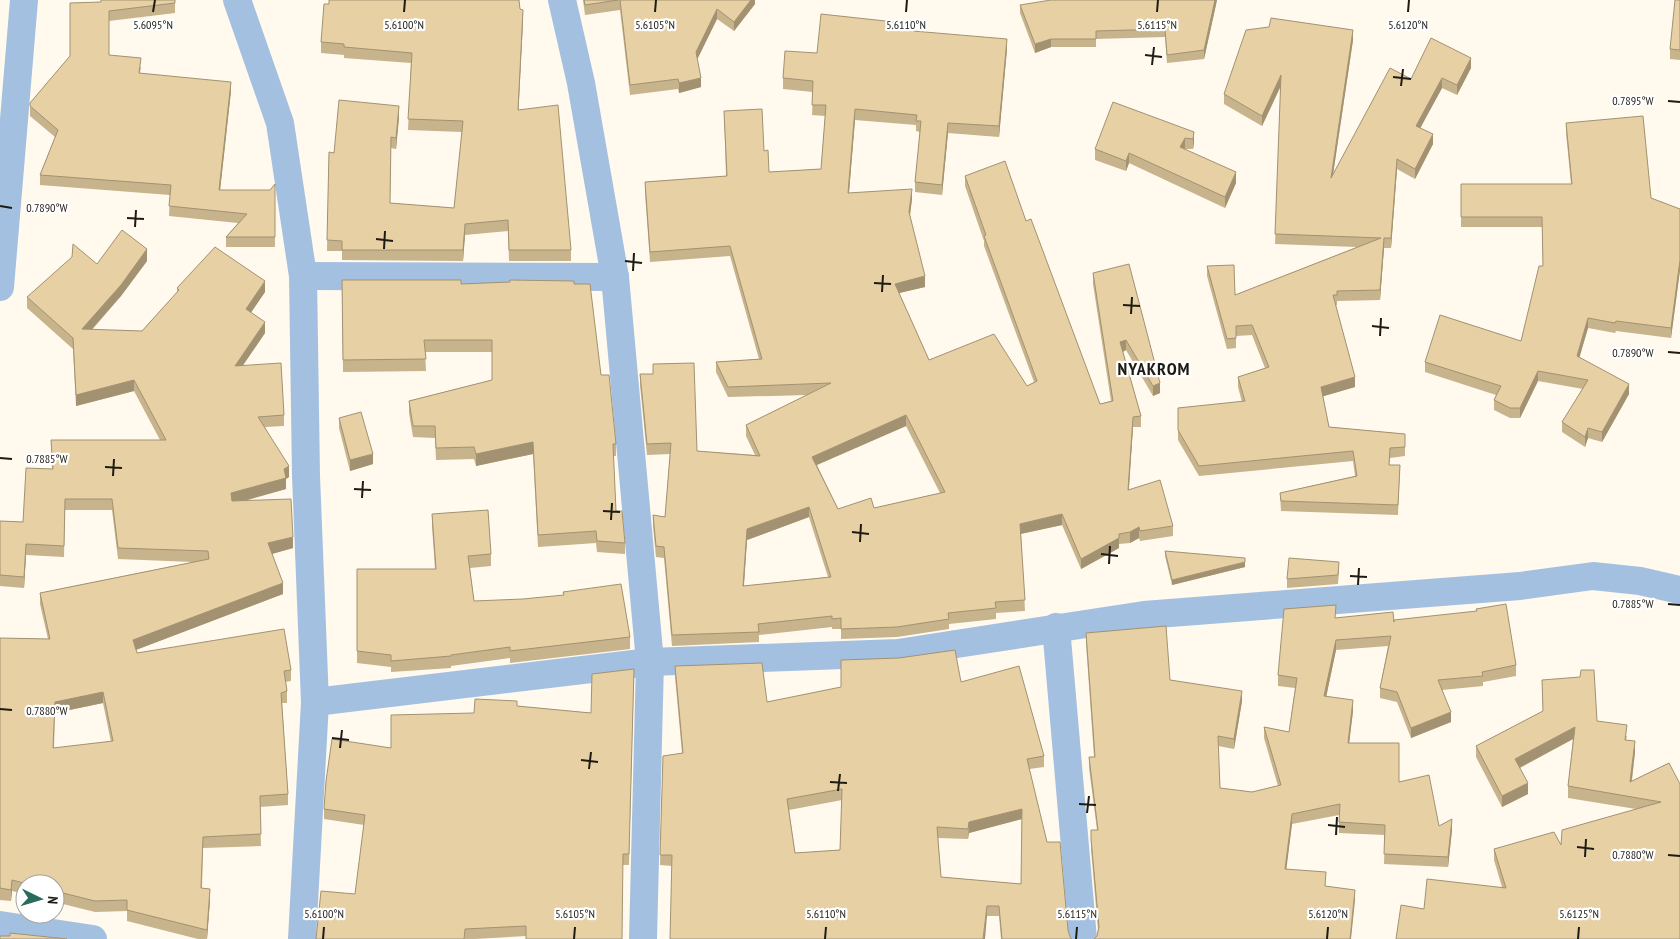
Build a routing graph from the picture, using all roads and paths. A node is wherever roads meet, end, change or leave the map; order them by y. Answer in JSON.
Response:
{"nodes":[{"id":1,"x":24,"y":0,"type":"edge"},
{"id":2,"x":237,"y":0,"type":"edge"},
{"id":3,"x":562,"y":0,"type":"edge"},
{"id":4,"x":302,"y":276,"type":"junction"},
{"id":5,"x":615,"y":277,"type":"junction"},
{"id":6,"x":0,"y":287,"type":"edge"},
{"id":7,"x":1680,"y":590,"type":"edge"},
{"id":8,"x":1056,"y":627,"type":"junction"},
{"id":9,"x":650,"y":662,"type":"junction"},
{"id":10,"x":315,"y":702,"type":"junction"},
{"id":11,"x":0,"y":925,"type":"edge"},
{"id":12,"x":93,"y":939,"type":"edge"},
{"id":13,"x":302,"y":939,"type":"edge"},
{"id":14,"x":644,"y":939,"type":"edge"},
{"id":15,"x":1083,"y":939,"type":"edge"}],
"edges":[{"from":1,"to":6,"type":"street"},
{"from":2,"to":4,"type":"street"},
{"from":3,"to":5,"type":"street"},
{"from":4,"to":5,"type":"street"},
{"from":4,"to":10,"type":"street"},
{"from":5,"to":9,"type":"street"},
{"from":7,"to":8,"type":"street"},
{"from":8,"to":9,"type":"street"},
{"from":8,"to":15,"type":"street"},
{"from":9,"to":10,"type":"street"},
{"from":9,"to":14,"type":"street"},
{"from":10,"to":13,"type":"street"},
{"from":11,"to":12,"type":"street"}]}
